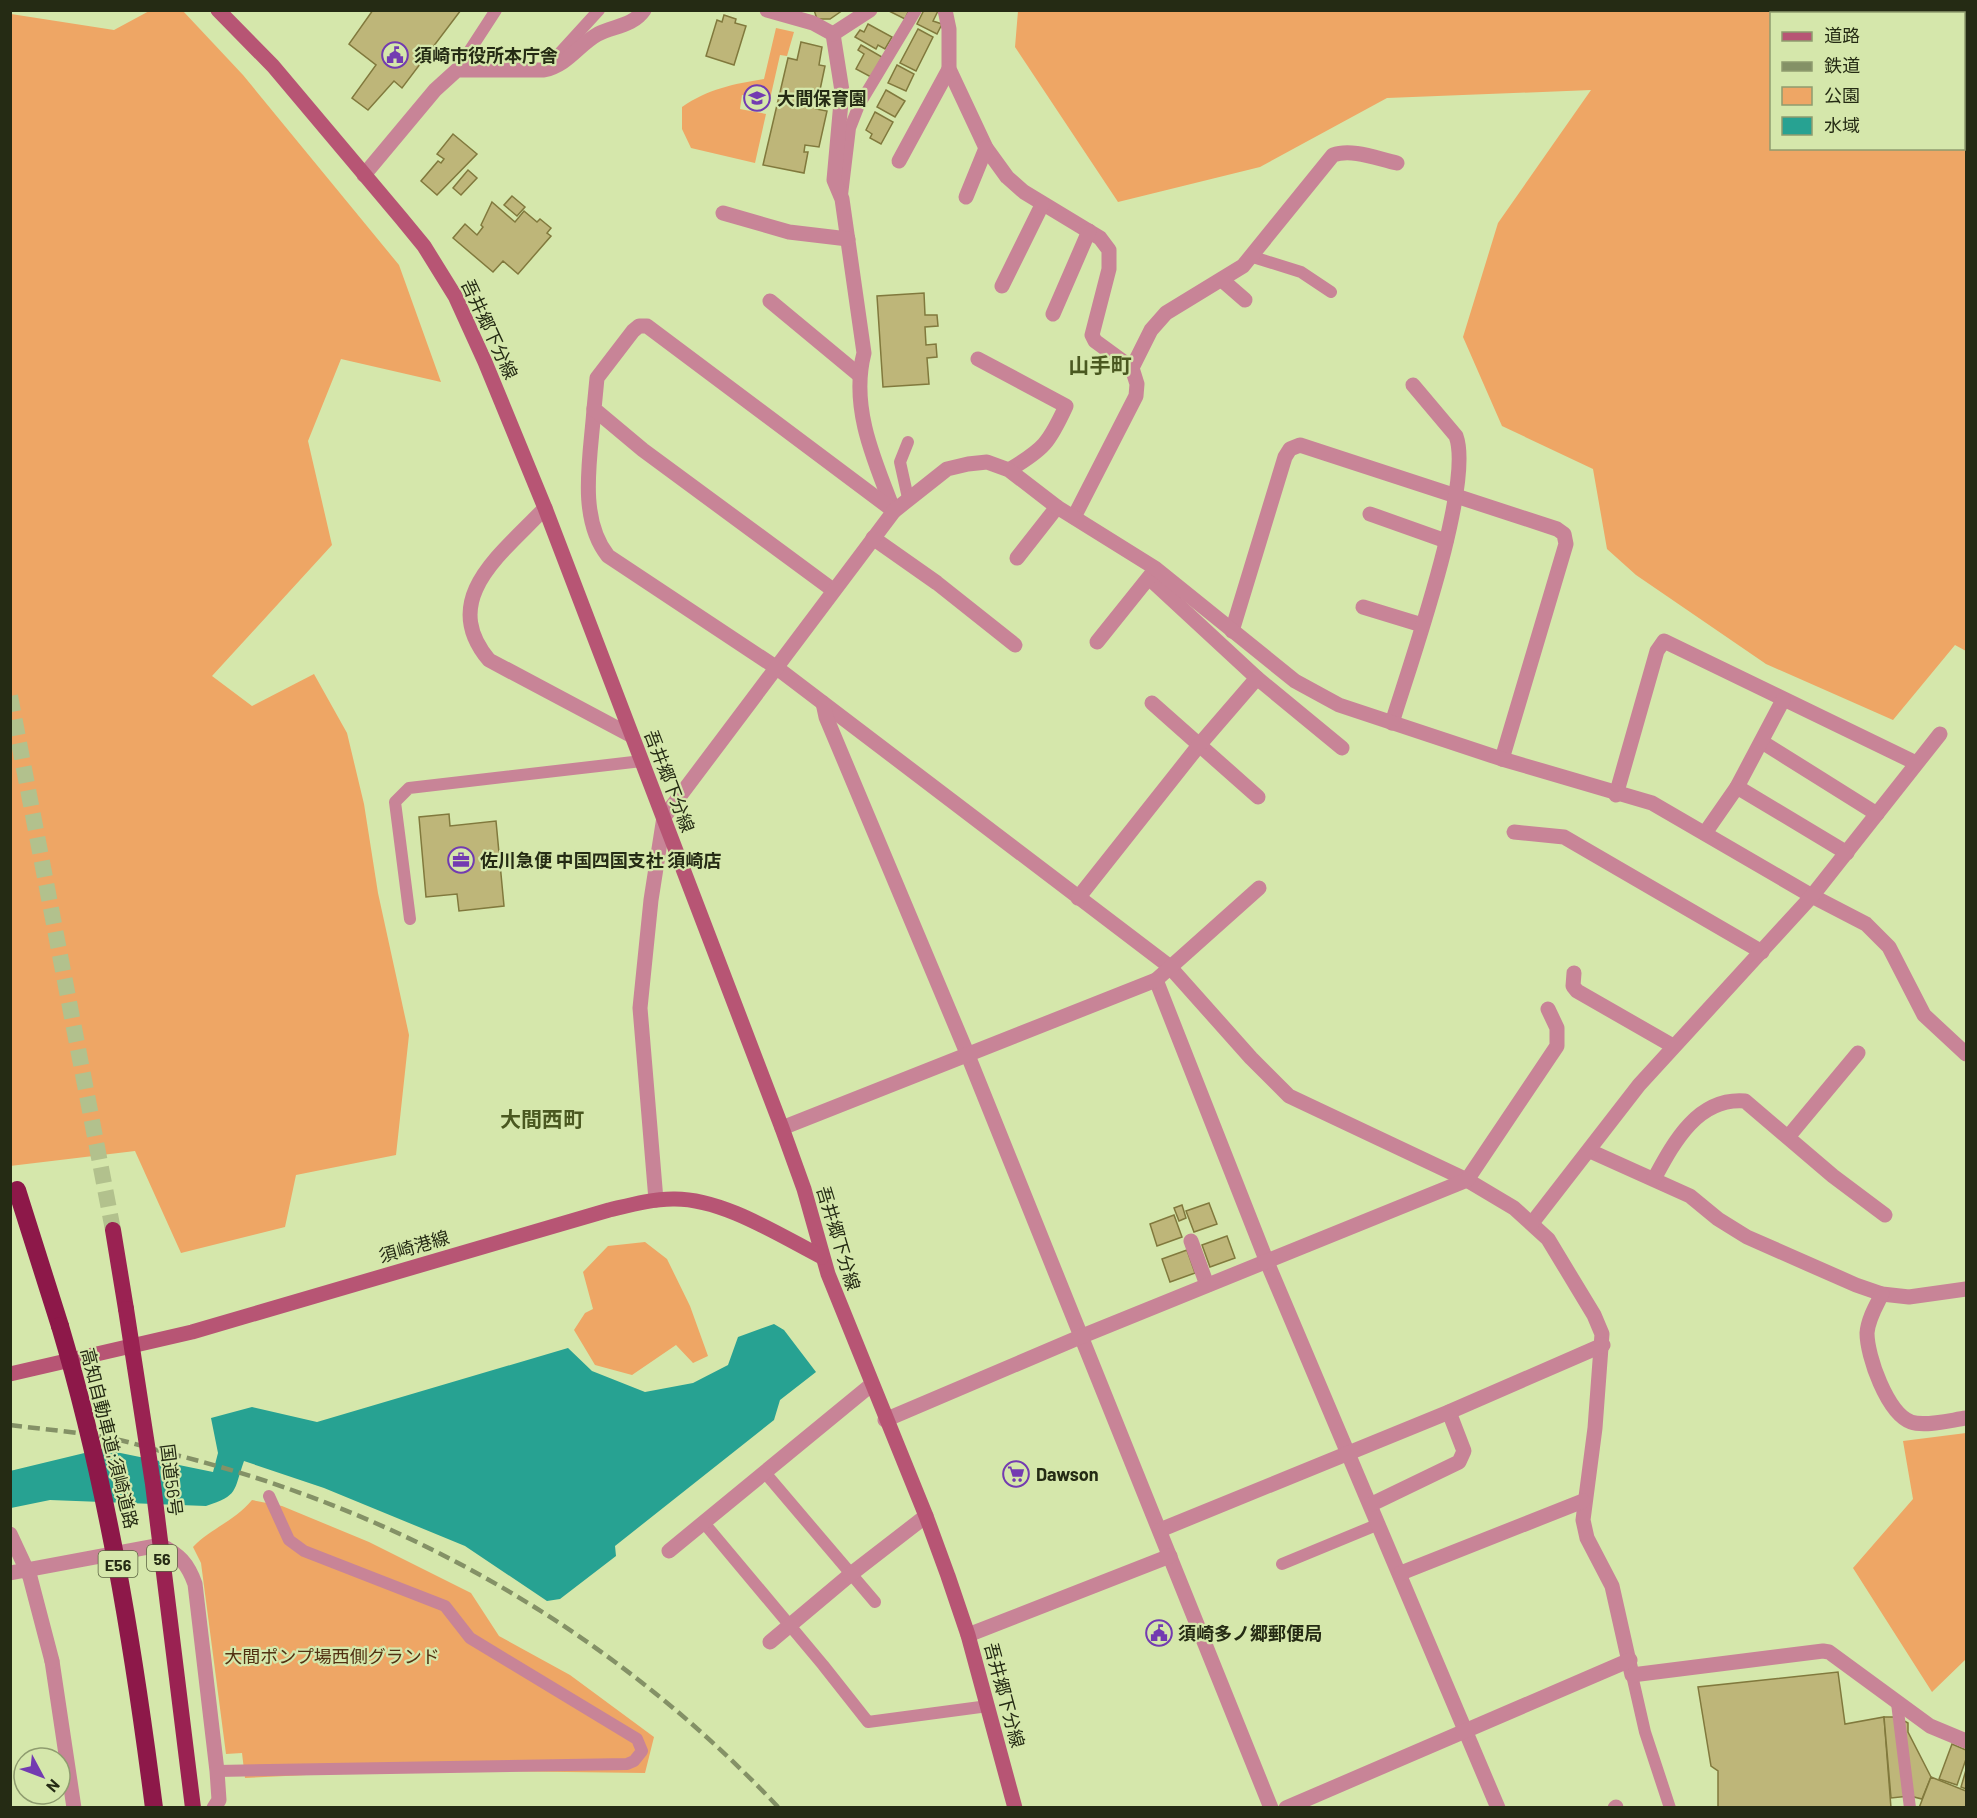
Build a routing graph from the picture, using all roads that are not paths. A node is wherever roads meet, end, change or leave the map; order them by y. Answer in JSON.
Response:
{"nodes":[{"id":1,"x":218,"y":10,"type":"edge"},
{"id":2,"x":496,"y":10,"type":"edge"},
{"id":3,"x":599,"y":10,"type":"edge"},
{"id":4,"x":644,"y":10,"type":"edge"},
{"id":5,"x":767,"y":10,"type":"edge"},
{"id":6,"x":870,"y":10,"type":"edge"},
{"id":7,"x":915,"y":10,"type":"edge"},
{"id":8,"x":945,"y":10,"type":"edge"},
{"id":9,"x":798,"y":14,"type":"edge"},
{"id":10,"x":833,"y":34,"type":"junction"},
{"id":11,"x":950,"y":69,"type":"junction"},
{"id":12,"x":457,"y":70,"type":"junction"},
{"id":13,"x":544,"y":70,"type":"junction"},
{"id":14,"x":986,"y":148,"type":"junction"},
{"id":15,"x":899,"y":161,"type":"dead end"},
{"id":16,"x":1397,"y":163,"type":"dead end"},
{"id":17,"x":363,"y":175,"type":"junction"},
{"id":18,"x":966,"y":197,"type":"dead end"},
{"id":19,"x":842,"y":199,"type":"junction"},
{"id":20,"x":1042,"y":205,"type":"junction"},
{"id":21,"x":723,"y":213,"type":"dead end"},
{"id":22,"x":1089,"y":231,"type":"junction"},
{"id":23,"x":848,"y":239,"type":"junction"},
{"id":24,"x":1253,"y":257,"type":"junction"},
{"id":25,"x":1222,"y":280,"type":"junction"},
{"id":26,"x":1002,"y":286,"type":"dead end"},
{"id":27,"x":1331,"y":292,"type":"dead end"},
{"id":28,"x":1245,"y":300,"type":"dead end"},
{"id":29,"x":770,"y":301,"type":"dead end"},
{"id":30,"x":1053,"y":314,"type":"dead end"},
{"id":31,"x":978,"y":359,"type":"dead end"},
{"id":32,"x":1132,"y":368,"type":"junction"},
{"id":33,"x":858,"y":374,"type":"junction"},
{"id":34,"x":1413,"y":385,"type":"dead end"},
{"id":35,"x":594,"y":409,"type":"junction"},
{"id":36,"x":908,"y":442,"type":"dead end"},
{"id":37,"x":1009,"y":470,"type":"junction"},
{"id":38,"x":1456,"y":495,"type":"junction"},
{"id":39,"x":908,"y":498,"type":"junction"},
{"id":40,"x":1057,"y":507,"type":"junction"},
{"id":41,"x":545,"y":508,"type":"junction"},
{"id":42,"x":894,"y":511,"type":"junction"},
{"id":43,"x":1370,"y":514,"type":"dead end"},
{"id":44,"x":1074,"y":517,"type":"junction"},
{"id":45,"x":873,"y":538,"type":"junction"},
{"id":46,"x":1446,"y":541,"type":"junction"},
{"id":47,"x":1017,"y":558,"type":"dead end"},
{"id":48,"x":1153,"y":573,"type":"junction"},
{"id":49,"x":834,"y":590,"type":"junction"},
{"id":50,"x":1363,"y":607,"type":"dead end"},
{"id":51,"x":1422,"y":625,"type":"junction"},
{"id":52,"x":1232,"y":631,"type":"junction"},
{"id":53,"x":1097,"y":642,"type":"dead end"},
{"id":54,"x":1015,"y":645,"type":"dead end"},
{"id":55,"x":777,"y":668,"type":"junction"},
{"id":56,"x":1257,"y":678,"type":"junction"},
{"id":57,"x":1783,"y":700,"type":"junction"},
{"id":58,"x":1152,"y":703,"type":"dead end"},
{"id":59,"x":823,"y":704,"type":"junction"},
{"id":60,"x":1392,"y":723,"type":"junction"},
{"id":61,"x":1940,"y":734,"type":"dead end"},
{"id":62,"x":632,"y":736,"type":"junction"},
{"id":63,"x":1762,"y":742,"type":"junction"},
{"id":64,"x":1200,"y":744,"type":"junction"},
{"id":65,"x":1342,"y":748,"type":"dead end"},
{"id":66,"x":1502,"y":759,"type":"junction"},
{"id":67,"x":642,"y":761,"type":"junction"},
{"id":68,"x":1916,"y":763,"type":"junction"},
{"id":69,"x":1737,"y":787,"type":"junction"},
{"id":70,"x":1616,"y":795,"type":"junction"},
{"id":71,"x":1258,"y":797,"type":"dead end"},
{"id":72,"x":1877,"y":814,"type":"junction"},
{"id":73,"x":664,"y":817,"type":"junction"},
{"id":74,"x":1514,"y":832,"type":"dead end"},
{"id":75,"x":1705,"y":833,"type":"junction"},
{"id":76,"x":1847,"y":853,"type":"junction"},
{"id":77,"x":1259,"y":888,"type":"dead end"},
{"id":78,"x":1812,"y":896,"type":"junction"},
{"id":79,"x":1078,"y":898,"type":"junction"},
{"id":80,"x":410,"y":919,"type":"dead end"},
{"id":81,"x":1762,"y":952,"type":"junction"},
{"id":82,"x":1169,"y":966,"type":"junction"},
{"id":83,"x":1574,"y":973,"type":"dead end"},
{"id":84,"x":1156,"y":980,"type":"junction"},
{"id":85,"x":1548,"y":1009,"type":"dead end"},
{"id":86,"x":1673,"y":1046,"type":"junction"},
{"id":87,"x":967,"y":1053,"type":"junction"},
{"id":88,"x":1858,"y":1053,"type":"dead end"},
{"id":89,"x":1966,"y":1054,"type":"edge"},
{"id":90,"x":782,"y":1128,"type":"junction"},
{"id":91,"x":1788,"y":1137,"type":"junction"},
{"id":92,"x":1590,"y":1151,"type":"junction"},
{"id":93,"x":1654,"y":1179,"type":"junction"},
{"id":94,"x":1467,"y":1180,"type":"junction"},
{"id":95,"x":17,"y":1190,"type":"dead end"},
{"id":96,"x":656,"y":1200,"type":"junction"},
{"id":97,"x":1886,"y":1215,"type":"dead end"},
{"id":98,"x":1532,"y":1223,"type":"junction"},
{"id":99,"x":112,"y":1230,"type":"tunnel mouth"},
{"id":100,"x":1191,"y":1241,"type":"dead end"},
{"id":101,"x":822,"y":1257,"type":"junction"},
{"id":102,"x":1267,"y":1262,"type":"junction"},
{"id":103,"x":1207,"y":1286,"type":"junction"},
{"id":104,"x":1966,"y":1289,"type":"edge"},
{"id":105,"x":1882,"y":1293,"type":"junction"},
{"id":106,"x":1080,"y":1337,"type":"junction"},
{"id":107,"x":1603,"y":1345,"type":"junction"},
{"id":108,"x":10,"y":1374,"type":"edge"},
{"id":109,"x":871,"y":1385,"type":"junction"},
{"id":110,"x":1449,"y":1412,"type":"junction"},
{"id":111,"x":1966,"y":1418,"type":"edge"},
{"id":112,"x":885,"y":1420,"type":"junction"},
{"id":113,"x":1348,"y":1452,"type":"junction"},
{"id":114,"x":766,"y":1473,"type":"junction"},
{"id":115,"x":268,"y":1496,"type":"dead end"},
{"id":116,"x":1583,"y":1501,"type":"junction"},
{"id":117,"x":1372,"y":1504,"type":"junction"},
{"id":118,"x":926,"y":1516,"type":"junction"},
{"id":119,"x":704,"y":1523,"type":"junction"},
{"id":120,"x":1379,"y":1524,"type":"junction"},
{"id":121,"x":1160,"y":1530,"type":"junction"},
{"id":122,"x":10,"y":1534,"type":"edge"},
{"id":123,"x":669,"y":1551,"type":"dead end"},
{"id":124,"x":1170,"y":1556,"type":"junction"},
{"id":125,"x":1282,"y":1563,"type":"dead end"},
{"id":126,"x":10,"y":1573,"type":"edge"},
{"id":127,"x":1401,"y":1573,"type":"junction"},
{"id":128,"x":851,"y":1574,"type":"junction"},
{"id":129,"x":875,"y":1602,"type":"dead end"},
{"id":130,"x":788,"y":1625,"type":"junction"},
{"id":131,"x":968,"y":1635,"type":"junction"},
{"id":132,"x":770,"y":1642,"type":"dead end"},
{"id":133,"x":1631,"y":1667,"type":"junction"},
{"id":134,"x":1897,"y":1703,"type":"junction"},
{"id":135,"x":987,"y":1706,"type":"junction"},
{"id":136,"x":1466,"y":1731,"type":"junction"},
{"id":137,"x":1966,"y":1741,"type":"edge"},
{"id":138,"x":217,"y":1771,"type":"junction"},
{"id":139,"x":218,"y":1805,"type":"edge"},
{"id":140,"x":74,"y":1808,"type":"edge"},
{"id":141,"x":154,"y":1808,"type":"edge"},
{"id":142,"x":193,"y":1808,"type":"edge"},
{"id":143,"x":1016,"y":1808,"type":"edge"},
{"id":144,"x":1271,"y":1808,"type":"edge"},
{"id":145,"x":1286,"y":1808,"type":"edge"},
{"id":146,"x":1498,"y":1808,"type":"edge"},
{"id":147,"x":1670,"y":1808,"type":"edge"},
{"id":148,"x":1910,"y":1808,"type":"edge"}],
"edges":[{"from":1,"to":17,"type":"main road","name":"吾井郷下分線"},
{"from":2,"to":12,"type":"lane"},
{"from":3,"to":13,"type":"lane"},
{"from":4,"to":13,"type":"street"},
{"from":5,"to":9,"type":"street"},
{"from":6,"to":10,"type":"street"},
{"from":7,"to":19,"type":"lane"},
{"from":8,"to":11,"type":"street"},
{"from":9,"to":10,"type":"street"},
{"from":10,"to":19,"type":"street"},
{"from":11,"to":14,"type":"street"},
{"from":11,"to":15,"type":"street"},
{"from":12,"to":13,"type":"street"},
{"from":12,"to":17,"type":"street"},
{"from":14,"to":18,"type":"street"},
{"from":14,"to":20,"type":"street"},
{"from":16,"to":24,"type":"street"},
{"from":17,"to":41,"type":"main road","name":"吾井郷下分線"},
{"from":19,"to":23,"type":"street"},
{"from":20,"to":22,"type":"street"},
{"from":20,"to":26,"type":"street"},
{"from":21,"to":23,"type":"street"},
{"from":22,"to":30,"type":"street"},
{"from":22,"to":32,"type":"street"},
{"from":23,"to":33,"type":"street"},
{"from":24,"to":25,"type":"street"},
{"from":24,"to":27,"type":"lane"},
{"from":25,"to":28,"type":"street"},
{"from":25,"to":32,"type":"street"},
{"from":29,"to":33,"type":"street"},
{"from":31,"to":37,"type":"street"},
{"from":32,"to":44,"type":"street"},
{"from":33,"to":42,"type":"street"},
{"from":34,"to":38,"type":"street"},
{"from":35,"to":42,"type":"street"},
{"from":35,"to":49,"type":"street"},
{"from":35,"to":55,"type":"street"},
{"from":36,"to":39,"type":"lane"},
{"from":37,"to":39,"type":"street"},
{"from":37,"to":40,"type":"street"},
{"from":38,"to":46,"type":"street"},
{"from":38,"to":52,"type":"street"},
{"from":38,"to":66,"type":"street"},
{"from":39,"to":42,"type":"street"},
{"from":40,"to":44,"type":"street"},
{"from":40,"to":47,"type":"street"},
{"from":41,"to":62,"type":"main road","name":"吾井郷下分線"},
{"from":41,"to":62,"type":"street"},
{"from":42,"to":45,"type":"street"},
{"from":43,"to":46,"type":"street"},
{"from":44,"to":48,"type":"street"},
{"from":45,"to":49,"type":"street"},
{"from":45,"to":54,"type":"street"},
{"from":46,"to":51,"type":"street"},
{"from":48,"to":52,"type":"street"},
{"from":48,"to":53,"type":"street"},
{"from":48,"to":56,"type":"street"},
{"from":49,"to":55,"type":"street"},
{"from":50,"to":51,"type":"street"},
{"from":51,"to":60,"type":"street"},
{"from":52,"to":60,"type":"street"},
{"from":55,"to":59,"type":"street"},
{"from":55,"to":73,"type":"street"},
{"from":56,"to":64,"type":"street"},
{"from":56,"to":65,"type":"street"},
{"from":57,"to":63,"type":"street"},
{"from":57,"to":68,"type":"street"},
{"from":57,"to":70,"type":"street"},
{"from":58,"to":64,"type":"street"},
{"from":59,"to":79,"type":"street"},
{"from":59,"to":87,"type":"street"},
{"from":60,"to":66,"type":"street"},
{"from":61,"to":68,"type":"street"},
{"from":62,"to":67,"type":"main road","name":"吾井郷下分線"},
{"from":63,"to":69,"type":"street"},
{"from":63,"to":72,"type":"street"},
{"from":64,"to":71,"type":"street"},
{"from":64,"to":79,"type":"street"},
{"from":66,"to":70,"type":"street"},
{"from":67,"to":73,"type":"main road","name":"吾井郷下分線"},
{"from":67,"to":80,"type":"lane"},
{"from":68,"to":72,"type":"street"},
{"from":69,"to":75,"type":"street"},
{"from":69,"to":76,"type":"street"},
{"from":70,"to":75,"type":"street"},
{"from":72,"to":76,"type":"street"},
{"from":73,"to":90,"type":"main road","name":"吾井郷下分線"},
{"from":73,"to":96,"type":"street"},
{"from":74,"to":81,"type":"street"},
{"from":75,"to":78,"type":"street"},
{"from":76,"to":78,"type":"street"},
{"from":77,"to":82,"type":"street"},
{"from":78,"to":81,"type":"street"},
{"from":78,"to":89,"type":"street"},
{"from":79,"to":82,"type":"street"},
{"from":81,"to":86,"type":"street"},
{"from":82,"to":84,"type":"street"},
{"from":82,"to":94,"type":"street"},
{"from":83,"to":86,"type":"street"},
{"from":84,"to":87,"type":"street"},
{"from":84,"to":102,"type":"street"},
{"from":85,"to":94,"type":"street"},
{"from":86,"to":92,"type":"street"},
{"from":87,"to":90,"type":"street"},
{"from":87,"to":106,"type":"street"},
{"from":88,"to":91,"type":"street"},
{"from":90,"to":101,"type":"main road","name":"吾井郷下分線"},
{"from":91,"to":93,"type":"street"},
{"from":91,"to":97,"type":"street"},
{"from":92,"to":93,"type":"street"},
{"from":92,"to":98,"type":"street"},
{"from":93,"to":105,"type":"street"},
{"from":94,"to":98,"type":"street"},
{"from":94,"to":102,"type":"street"},
{"from":95,"to":141,"type":"highway","name":"高知自動車道;須崎道路","number":"E56","bridge":true},
{"from":96,"to":101,"type":"main road","name":"須崎港線"},
{"from":96,"to":108,"type":"main road","name":"須崎港線"},
{"from":98,"to":107,"type":"street"},
{"from":99,"to":142,"type":"highway","name":"国道56号","number":"56","bridge":true},
{"from":100,"to":103,"type":"street"},
{"from":101,"to":109,"type":"main road","name":"吾井郷下分線"},
{"from":102,"to":103,"type":"street"},
{"from":102,"to":113,"type":"street"},
{"from":103,"to":106,"type":"street"},
{"from":104,"to":105,"type":"street"},
{"from":105,"to":111,"type":"street"},
{"from":106,"to":112,"type":"street"},
{"from":106,"to":121,"type":"street"},
{"from":107,"to":110,"type":"street"},
{"from":107,"to":116,"type":"street"},
{"from":109,"to":112,"type":"main road","name":"吾井郷下分線"},
{"from":109,"to":114,"type":"street"},
{"from":110,"to":113,"type":"street"},
{"from":110,"to":117,"type":"street"},
{"from":112,"to":118,"type":"main road","name":"吾井郷下分線"},
{"from":113,"to":117,"type":"street"},
{"from":113,"to":121,"type":"street"},
{"from":114,"to":119,"type":"street"},
{"from":114,"to":128,"type":"lane"},
{"from":115,"to":138,"type":"lane"},
{"from":116,"to":127,"type":"street"},
{"from":116,"to":133,"type":"street"},
{"from":117,"to":120,"type":"street"},
{"from":118,"to":128,"type":"street"},
{"from":118,"to":131,"type":"main road","name":"吾井郷下分線"},
{"from":119,"to":123,"type":"street"},
{"from":119,"to":130,"type":"lane"},
{"from":120,"to":125,"type":"lane"},
{"from":120,"to":127,"type":"street"},
{"from":121,"to":124,"type":"street"},
{"from":122,"to":140,"type":"street","bridge":true},
{"from":124,"to":131,"type":"street"},
{"from":124,"to":144,"type":"street"},
{"from":126,"to":138,"type":"street"},
{"from":127,"to":136,"type":"street"},
{"from":128,"to":129,"type":"lane"},
{"from":128,"to":130,"type":"street"},
{"from":130,"to":132,"type":"street"},
{"from":130,"to":135,"type":"lane"},
{"from":131,"to":135,"type":"main road","name":"吾井郷下分線"},
{"from":133,"to":134,"type":"street"},
{"from":133,"to":136,"type":"street"},
{"from":133,"to":147,"type":"lane"},
{"from":134,"to":137,"type":"street"},
{"from":134,"to":148,"type":"lane"},
{"from":135,"to":143,"type":"main road","name":"吾井郷下分線"},
{"from":136,"to":145,"type":"street"},
{"from":136,"to":146,"type":"street"},
{"from":138,"to":139,"type":"street"}]}
